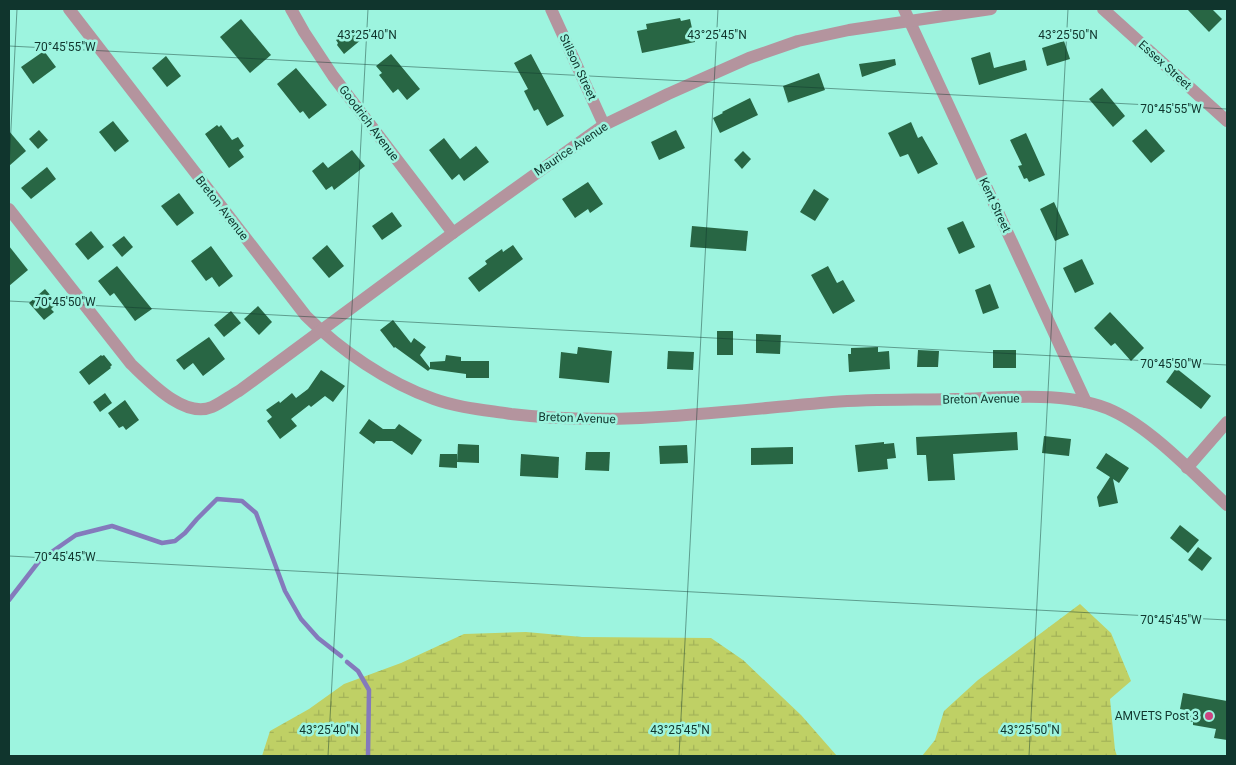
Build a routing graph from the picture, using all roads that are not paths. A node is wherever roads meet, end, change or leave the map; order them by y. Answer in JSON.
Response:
{"nodes":[{"id":1,"x":69,"y":9,"type":"edge"},
{"id":2,"x":291,"y":9,"type":"edge"},
{"id":3,"x":552,"y":9,"type":"edge"},
{"id":4,"x":904,"y":9,"type":"edge"},
{"id":5,"x":991,"y":9,"type":"edge"},
{"id":6,"x":1103,"y":9,"type":"edge"},
{"id":7,"x":910,"y":21,"type":"junction"},
{"id":8,"x":1227,"y":121,"type":"edge"},
{"id":9,"x":604,"y":125,"type":"junction"},
{"id":10,"x":9,"y":209,"type":"edge"},
{"id":11,"x":453,"y":233,"type":"junction"},
{"id":12,"x":321,"y":330,"type":"junction"},
{"id":13,"x":1086,"y":402,"type":"junction"},
{"id":14,"x":1227,"y":422,"type":"edge"},
{"id":15,"x":1187,"y":468,"type":"junction"},
{"id":16,"x":1227,"y":505,"type":"edge"}],
"edges":[{"from":1,"to":12,"type":"street","name":"Breton Avenue"},
{"from":2,"to":11,"type":"street","name":"Goodrich Avenue"},
{"from":3,"to":9,"type":"street","name":"Stilson Street"},
{"from":4,"to":7,"type":"street","name":"Kent Street"},
{"from":5,"to":7,"type":"street","name":"Maurice Avenue"},
{"from":6,"to":8,"type":"street","name":"Essex Street"},
{"from":7,"to":9,"type":"street","name":"Maurice Avenue"},
{"from":7,"to":13,"type":"street","name":"Kent Street"},
{"from":9,"to":11,"type":"street","name":"Maurice Avenue"},
{"from":10,"to":12,"type":"street","name":"Maurice Avenue"},
{"from":11,"to":12,"type":"street","name":"Maurice Avenue"},
{"from":12,"to":13,"type":"street","name":"Breton Avenue"},
{"from":13,"to":15,"type":"street","name":"Breton Avenue"},
{"from":14,"to":15,"type":"street"},
{"from":15,"to":16,"type":"street","name":"Breton Avenue"}]}
